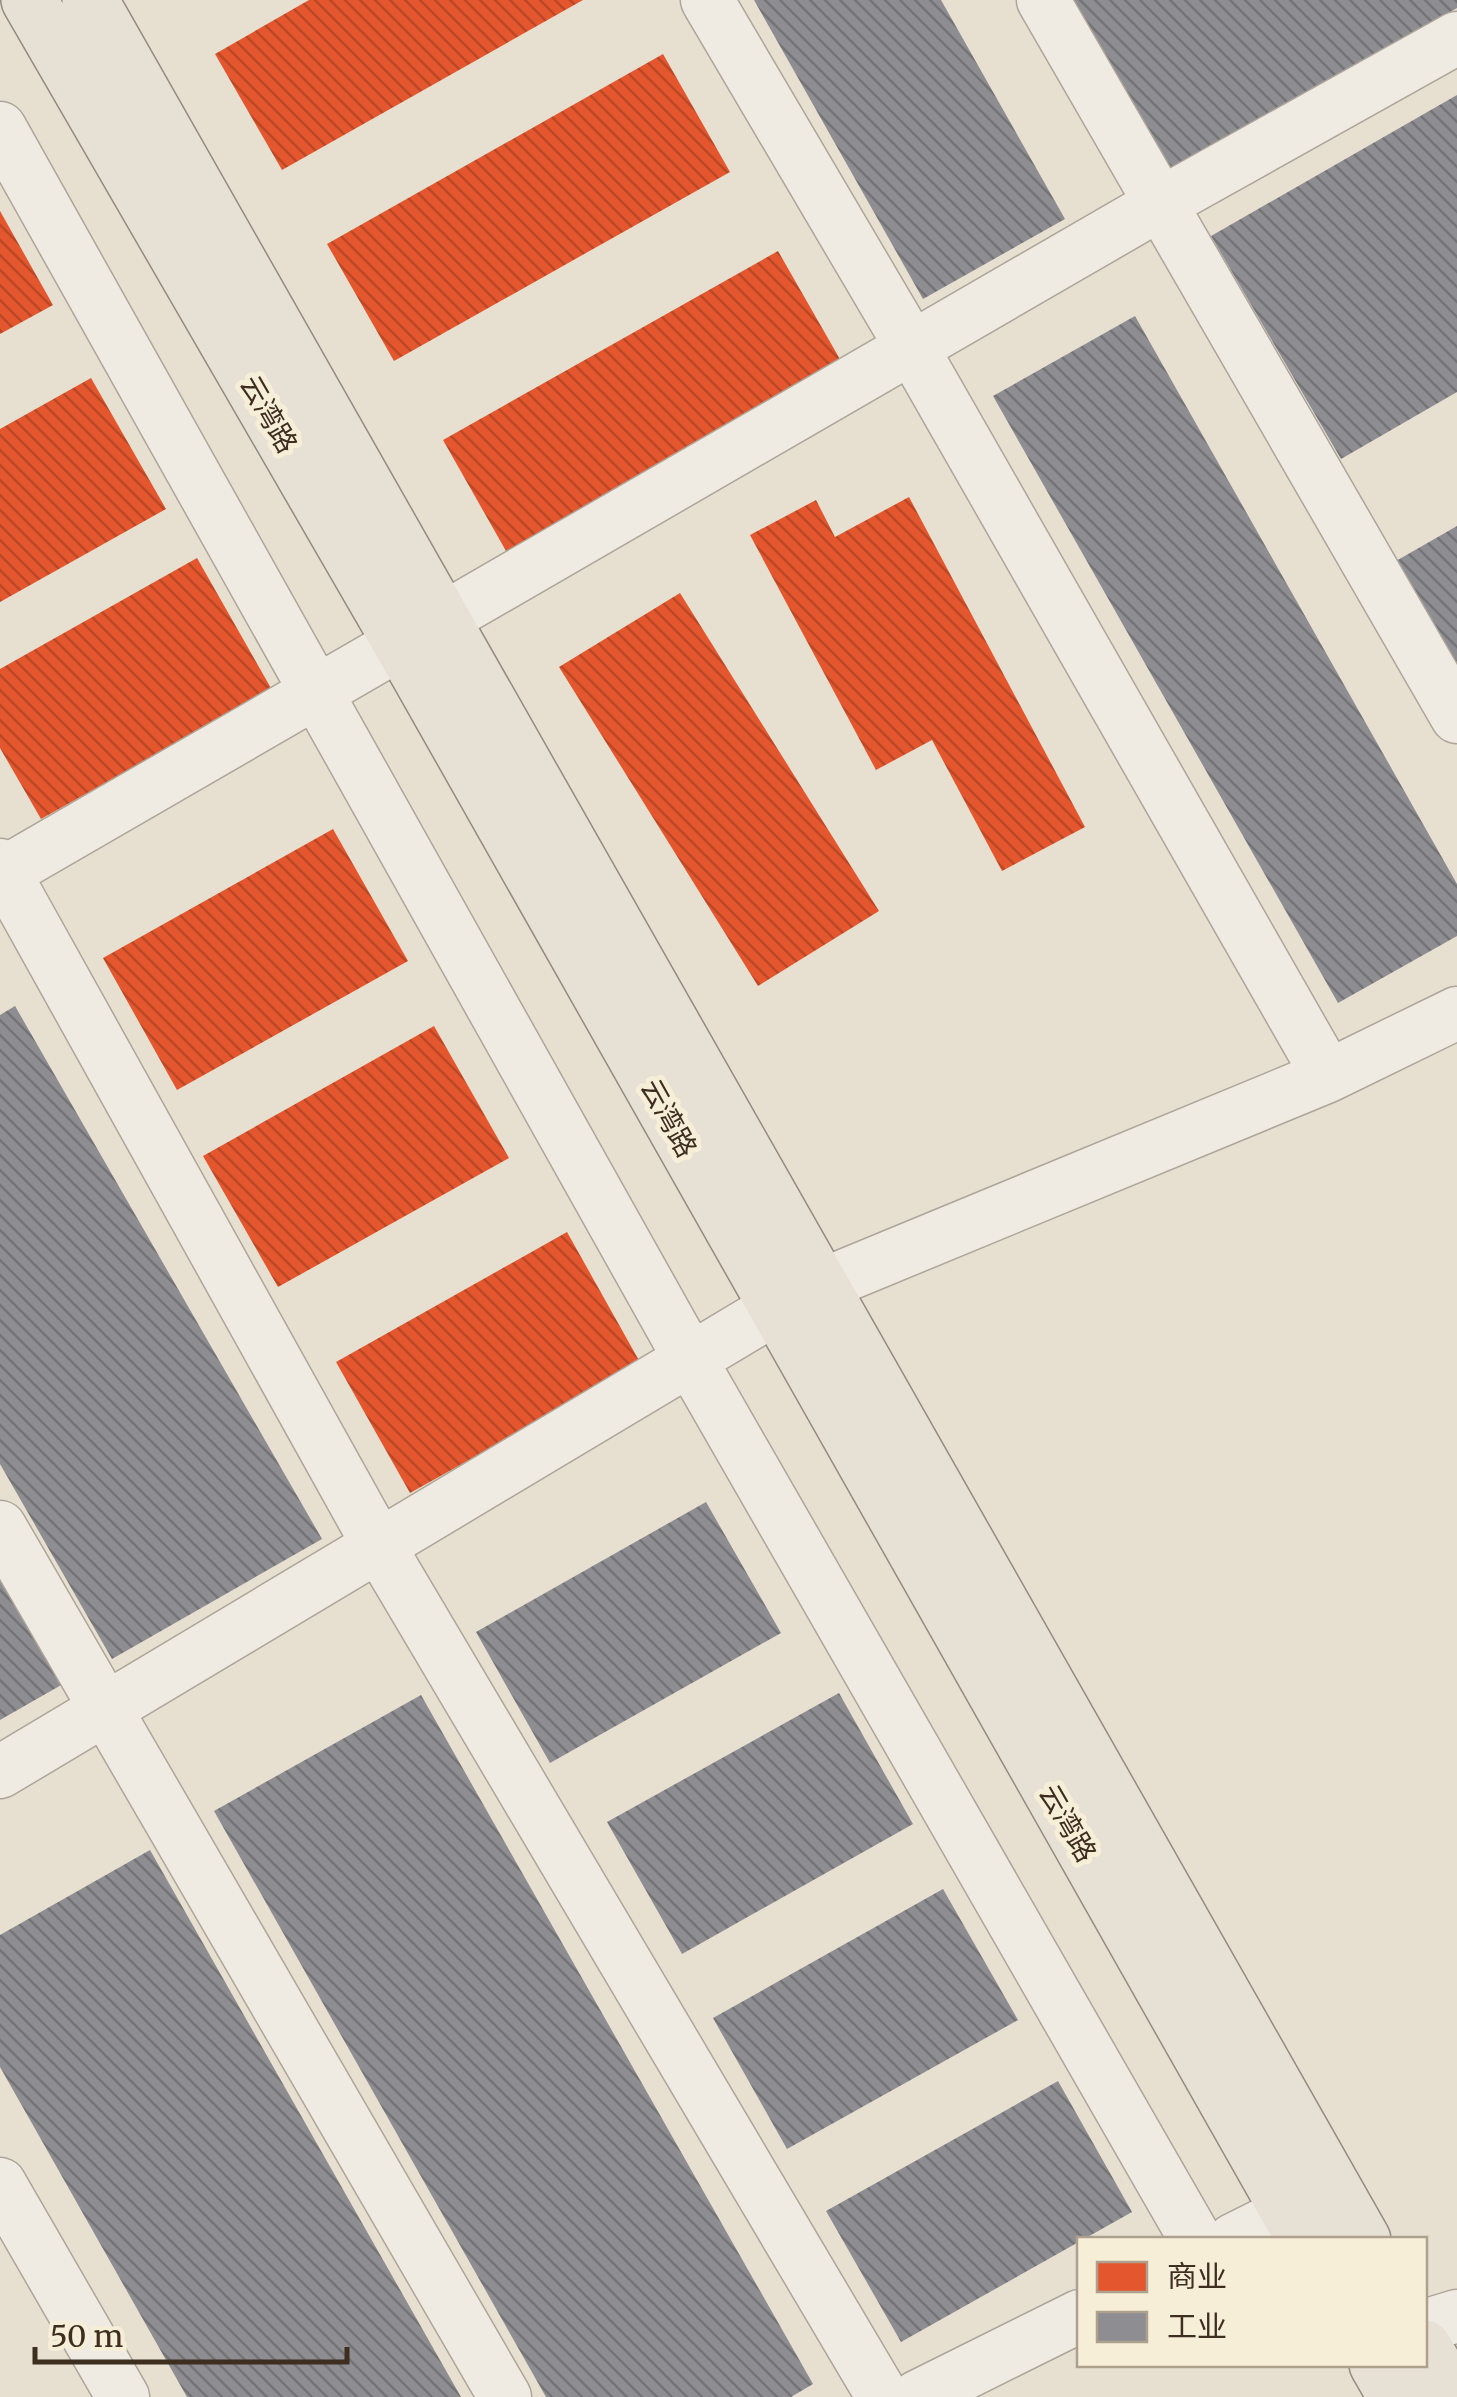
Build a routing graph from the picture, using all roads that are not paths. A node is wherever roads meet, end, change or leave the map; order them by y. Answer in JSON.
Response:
{"nodes":[{"id":1,"x":29,"y":0,"type":"edge"},
{"id":2,"x":90,"y":0,"type":"edge"},
{"id":3,"x":706,"y":0,"type":"edge"},
{"id":4,"x":1043,"y":0,"type":"edge"},
{"id":5,"x":1457,"y":38,"type":"edge"},
{"id":6,"x":0,"y":128,"type":"edge"},
{"id":7,"x":1160,"y":204,"type":"junction"},
{"id":8,"x":912,"y":348,"type":"junction"},
{"id":9,"x":422,"y":631,"type":"junction"},
{"id":10,"x":318,"y":691,"type":"junction"},
{"id":11,"x":1457,"y":717,"type":"edge"},
{"id":12,"x":2,"y":871,"type":"edge"},
{"id":13,"x":1457,"y":1013,"type":"edge"},
{"id":14,"x":1328,"y":1076,"type":"junction"},
{"id":15,"x":799,"y":1296,"type":"junction"},
{"id":16,"x":690,"y":1359,"type":"junction"},
{"id":17,"x":0,"y":1527,"type":"edge"},
{"id":18,"x":378,"y":1546,"type":"junction"},
{"id":19,"x":107,"y":1708,"type":"junction"},
{"id":20,"x":0,"y":1772,"type":"edge"},
{"id":21,"x":0,"y":2184,"type":"edge"},
{"id":22,"x":1297,"y":2226,"type":"edge"},
{"id":23,"x":1194,"y":2237,"type":"edge"},
{"id":24,"x":1247,"y":2237,"type":"edge"},
{"id":25,"x":1361,"y":2237,"type":"edge"},
{"id":26,"x":1457,"y":2316,"type":"edge"},
{"id":27,"x":1077,"y":2317,"type":"edge"},
{"id":28,"x":1427,"y":2325,"type":"edge"},
{"id":29,"x":1387,"y":2367,"type":"edge"},
{"id":30,"x":1429,"y":2380,"type":"edge"},
{"id":31,"x":124,"y":2397,"type":"edge"},
{"id":32,"x":505,"y":2397,"type":"edge"},
{"id":33,"x":883,"y":2397,"type":"edge"},
{"id":34,"x":917,"y":2397,"type":"edge"}],
"edges":[{"from":1,"to":9,"type":"main road","name":"云湾路"},
{"from":2,"to":9,"type":"main road","name":"云湾路"},
{"from":3,"to":8,"type":"street"},
{"from":4,"to":7,"type":"street"},
{"from":5,"to":7,"type":"street"},
{"from":6,"to":10,"type":"street"},
{"from":7,"to":8,"type":"street"},
{"from":7,"to":11,"type":"street"},
{"from":8,"to":9,"type":"street"},
{"from":8,"to":14,"type":"street"},
{"from":9,"to":10,"type":"street"},
{"from":9,"to":15,"type":"main road","name":"云湾路"},
{"from":10,"to":12,"type":"street"},
{"from":10,"to":16,"type":"street"},
{"from":12,"to":18,"type":"street"},
{"from":13,"to":14,"type":"street"},
{"from":14,"to":15,"type":"street"},
{"from":15,"to":16,"type":"street"},
{"from":15,"to":22,"type":"main road","name":"云湾路"},
{"from":15,"to":25,"type":"main road","name":"云湾路"},
{"from":16,"to":18,"type":"street"},
{"from":16,"to":23,"type":"street"},
{"from":17,"to":19,"type":"street"},
{"from":18,"to":19,"type":"street"},
{"from":18,"to":33,"type":"street"},
{"from":19,"to":20,"type":"street"},
{"from":19,"to":32,"type":"street"},
{"from":21,"to":31,"type":"street"},
{"from":22,"to":24,"type":"street"},
{"from":26,"to":28,"type":"street"},
{"from":27,"to":34,"type":"street"},
{"from":29,"to":30,"type":"main road"}]}
